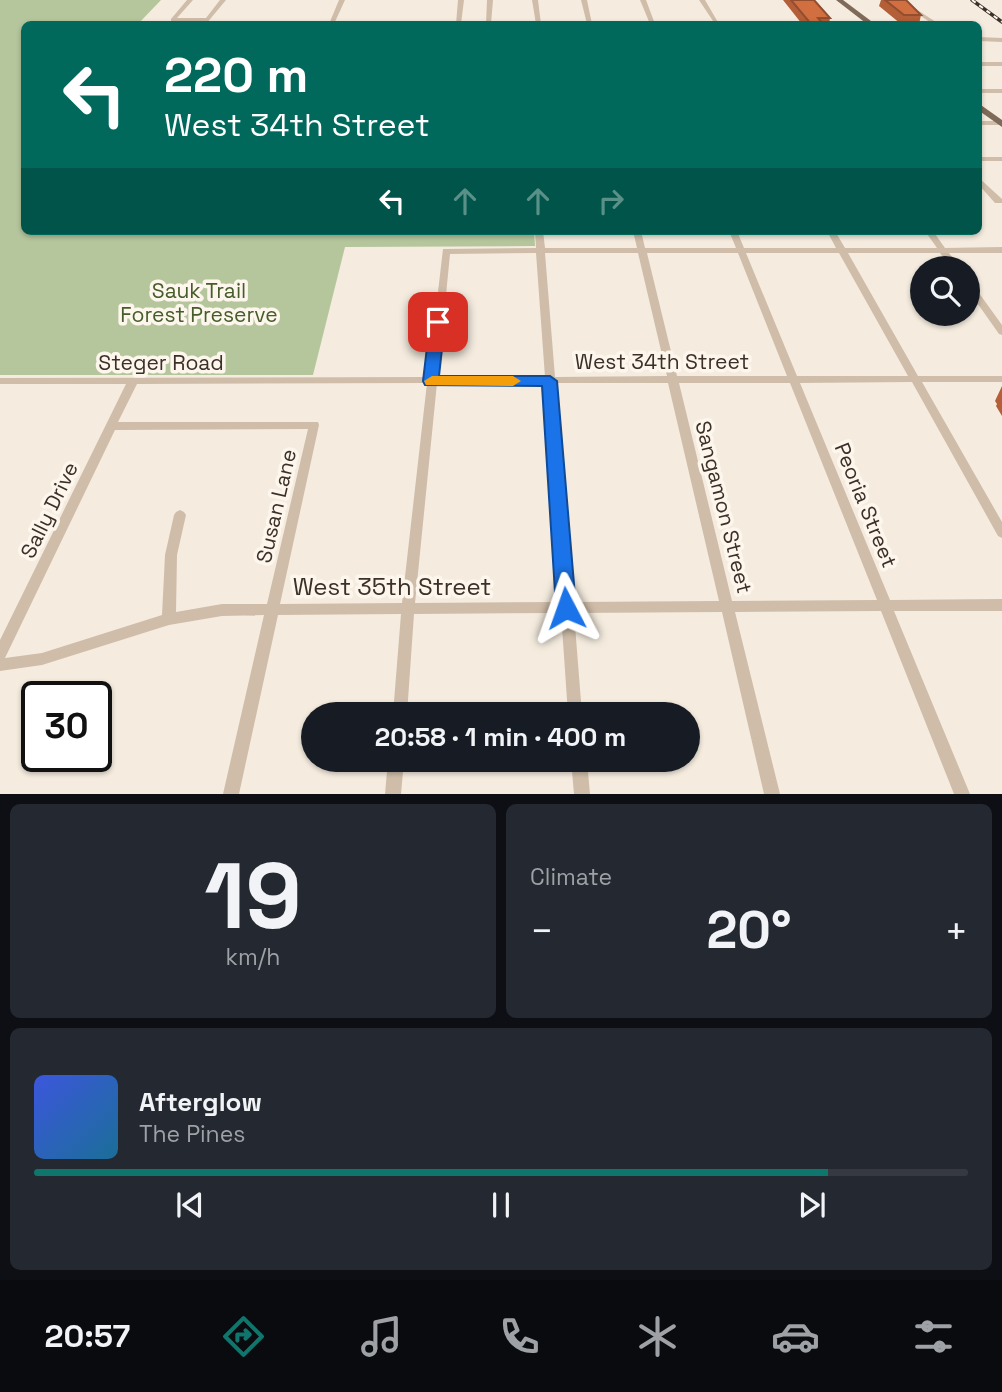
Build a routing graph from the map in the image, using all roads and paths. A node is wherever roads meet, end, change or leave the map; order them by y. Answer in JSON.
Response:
{"nodes":[{"id":1,"x":190,"y":0,"type":"edge"},
{"id":2,"x":223,"y":0,"type":"edge"},
{"id":3,"x":342,"y":0,"type":"edge"},
{"id":4,"x":461,"y":0,"type":"edge"},
{"id":5,"x":490,"y":0,"type":"edge"},
{"id":6,"x":535,"y":0,"type":"edge"},
{"id":7,"x":584,"y":0,"type":"edge"},
{"id":8,"x":643,"y":0,"type":"edge"},
{"id":9,"x":702,"y":0,"type":"edge"},
{"id":10,"x":839,"y":0,"type":"edge"},
{"id":11,"x":899,"y":0,"type":"edge"},
{"id":12,"x":190,"y":21,"type":"edge"},
{"id":13,"x":207,"y":21,"type":"edge"},
{"id":14,"x":332,"y":21,"type":"edge"},
{"id":15,"x":458,"y":21,"type":"edge"},
{"id":16,"x":489,"y":21,"type":"edge"},
{"id":17,"x":538,"y":21,"type":"edge"},
{"id":18,"x":589,"y":21,"type":"edge"},
{"id":19,"x":652,"y":21,"type":"edge"},
{"id":20,"x":715,"y":21,"type":"edge"},
{"id":21,"x":867,"y":21,"type":"edge"},
{"id":22,"x":931,"y":21,"type":"edge"},
{"id":23,"x":982,"y":40,"type":"edge"},
{"id":24,"x":1002,"y":40,"type":"edge"},
{"id":25,"x":982,"y":64,"type":"edge"},
{"id":26,"x":1002,"y":64,"type":"edge"},
{"id":27,"x":982,"y":91,"type":"edge"},
{"id":28,"x":1002,"y":91,"type":"edge"},
{"id":29,"x":982,"y":109,"type":"edge"},
{"id":30,"x":982,"y":123,"type":"edge"},
{"id":31,"x":1002,"y":123,"type":"edge"},
{"id":32,"x":982,"y":159,"type":"edge"},
{"id":33,"x":1002,"y":159,"type":"edge"},
{"id":34,"x":982,"y":183,"type":"edge"},
{"id":35,"x":1000,"y":201,"type":"edge"},
{"id":36,"x":538,"y":235,"type":"edge"},
{"id":37,"x":638,"y":235,"type":"edge"},
{"id":38,"x":735,"y":235,"type":"edge"},
{"id":39,"x":833,"y":235,"type":"edge"},
{"id":40,"x":932,"y":235,"type":"edge"},
{"id":41,"x":741,"y":250,"type":"junction"},
{"id":42,"x":842,"y":250,"type":"junction"},
{"id":43,"x":943,"y":250,"type":"junction"},
{"id":44,"x":1002,"y":250,"type":"edge"},
{"id":45,"x":540,"y":251,"type":"junction"},
{"id":46,"x":642,"y":251,"type":"junction"},
{"id":47,"x":947,"y":256,"type":"edge"},
{"id":48,"x":980,"y":301,"type":"edge"},
{"id":49,"x":1002,"y":331,"type":"edge"},
{"id":50,"x":1002,"y":379,"type":"edge"},
{"id":51,"x":323,"y":380,"type":"joint"},
{"id":52,"x":671,"y":380,"type":"junction"},
{"id":53,"x":792,"y":380,"type":"junction"},
{"id":54,"x":915,"y":380,"type":"junction"},
{"id":55,"x":0,"y":381,"type":"edge"},
{"id":56,"x":132,"y":381,"type":"junction"},
{"id":57,"x":431,"y":381,"type":"junction"},
{"id":58,"x":550,"y":381,"type":"junction"},
{"id":59,"x":112,"y":426,"type":"junction"},
{"id":60,"x":180,"y":515,"type":"dead end"},
{"id":61,"x":1002,"y":533,"type":"edge"},
{"id":62,"x":1002,"y":605,"type":"edge"},
{"id":63,"x":885,"y":606,"type":"junction"},
{"id":64,"x":727,"y":607,"type":"junction"},
{"id":65,"x":566,"y":608,"type":"junction"},
{"id":66,"x":408,"y":609,"type":"junction"},
{"id":67,"x":272,"y":610,"type":"junction"},
{"id":68,"x":169,"y":619,"type":"junction"},
{"id":69,"x":0,"y":654,"type":"edge"},
{"id":70,"x":0,"y":664,"type":"edge"},
{"id":71,"x":401,"y":702,"type":"edge"},
{"id":72,"x":574,"y":702,"type":"edge"},
{"id":73,"x":395,"y":772,"type":"edge"},
{"id":74,"x":580,"y":772,"type":"edge"},
{"id":75,"x":230,"y":793,"type":"edge"},
{"id":76,"x":393,"y":793,"type":"edge"},
{"id":77,"x":582,"y":793,"type":"edge"},
{"id":78,"x":772,"y":793,"type":"edge"},
{"id":79,"x":962,"y":793,"type":"edge"}],
"edges":[{"from":1,"to":12,"type":"street"},
{"from":2,"to":13,"type":"street"},
{"from":3,"to":14,"type":"street"},
{"from":4,"to":15,"type":"street"},
{"from":5,"to":16,"type":"street"},
{"from":6,"to":17,"type":"street"},
{"from":7,"to":18,"type":"street"},
{"from":8,"to":19,"type":"street"},
{"from":9,"to":20,"type":"street"},
{"from":10,"to":21,"type":"main road"},
{"from":11,"to":22,"type":"street"},
{"from":23,"to":24,"type":"street"},
{"from":25,"to":26,"type":"street"},
{"from":27,"to":28,"type":"street"},
{"from":29,"to":31,"type":"main road"},
{"from":30,"to":31,"type":"street"},
{"from":32,"to":33,"type":"street"},
{"from":34,"to":35,"type":"street"},
{"from":36,"to":45,"type":"street"},
{"from":37,"to":46,"type":"street","name":"Sangamon Street"},
{"from":38,"to":41,"type":"street","name":"Peoria Street"},
{"from":39,"to":42,"type":"street"},
{"from":40,"to":43,"type":"street"},
{"from":41,"to":42,"type":"street"},
{"from":41,"to":46,"type":"street"},
{"from":41,"to":53,"type":"street","name":"Peoria Street"},
{"from":42,"to":43,"type":"street"},
{"from":42,"to":54,"type":"street"},
{"from":43,"to":44,"type":"street"},
{"from":43,"to":47,"type":"street"},
{"from":45,"to":46,"type":"street"},
{"from":45,"to":57,"type":"street"},
{"from":45,"to":58,"type":"street"},
{"from":46,"to":52,"type":"street","name":"Sangamon Street"},
{"from":48,"to":49,"type":"street"},
{"from":50,"to":54,"type":"street","name":"West 34th Street"},
{"from":51,"to":56,"type":"street","name":"Steger Road"},
{"from":51,"to":57,"type":"street","name":"West 34th Street"},
{"from":52,"to":53,"type":"street","name":"West 34th Street"},
{"from":52,"to":58,"type":"street","name":"West 34th Street"},
{"from":52,"to":64,"type":"street","name":"Sangamon Street"},
{"from":53,"to":54,"type":"street","name":"West 34th Street"},
{"from":53,"to":63,"type":"street","name":"Peoria Street"},
{"from":54,"to":61,"type":"street"},
{"from":55,"to":56,"type":"street","name":"Steger Road"},
{"from":56,"to":59,"type":"street","name":"Sally Drive"},
{"from":57,"to":58,"type":"street","name":"West 34th Street"},
{"from":57,"to":66,"type":"street"},
{"from":58,"to":65,"type":"street"},
{"from":59,"to":67,"type":"street","name":"Susan Lane"},
{"from":59,"to":69,"type":"street","name":"Sally Drive"},
{"from":60,"to":68,"type":"street"},
{"from":62,"to":63,"type":"street","name":"West 35th Street"},
{"from":63,"to":64,"type":"street","name":"West 35th Street"},
{"from":63,"to":79,"type":"street","name":"Peoria Street"},
{"from":64,"to":65,"type":"street","name":"West 35th Street"},
{"from":64,"to":78,"type":"street","name":"Sangamon Street"},
{"from":65,"to":66,"type":"street","name":"West 35th Street"},
{"from":65,"to":72,"type":"street"},
{"from":66,"to":67,"type":"street","name":"West 35th Street"},
{"from":66,"to":71,"type":"street"},
{"from":67,"to":68,"type":"street","name":"West 35th Street"},
{"from":67,"to":75,"type":"street","name":"Susan Lane"},
{"from":68,"to":70,"type":"street","name":"West 35th Street"},
{"from":73,"to":76,"type":"street"},
{"from":74,"to":77,"type":"street"}]}
